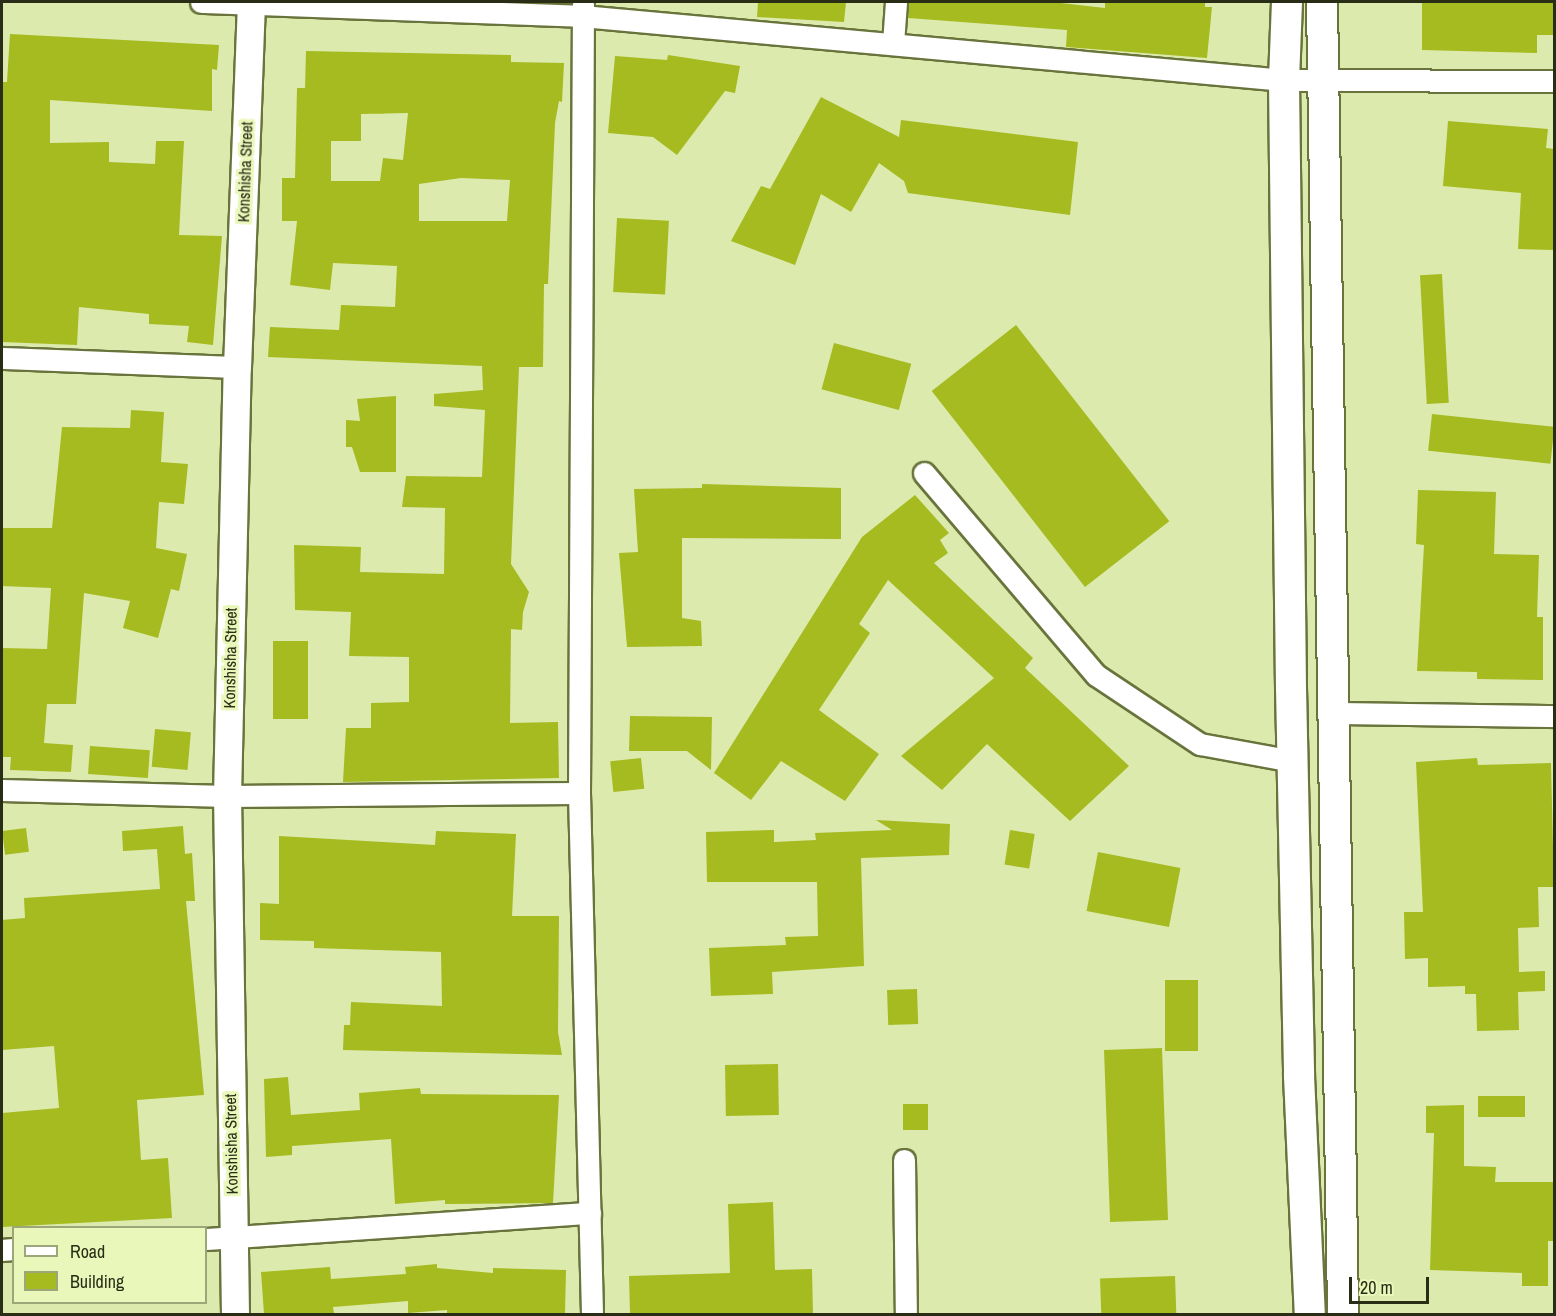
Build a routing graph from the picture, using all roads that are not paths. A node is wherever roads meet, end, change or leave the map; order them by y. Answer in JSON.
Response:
{"nodes":[{"id":1,"x":201,"y":2,"type":"edge"},
{"id":2,"x":897,"y":2,"type":"edge"},
{"id":3,"x":1287,"y":2,"type":"edge"},
{"id":4,"x":1322,"y":2,"type":"edge"},
{"id":5,"x":251,"y":3,"type":"edge"},
{"id":6,"x":583,"y":9,"type":"edge"},
{"id":7,"x":893,"y":43,"type":"junction"},
{"id":8,"x":1284,"y":80,"type":"junction"},
{"id":9,"x":1321,"y":81,"type":"junction"},
{"id":10,"x":1554,"y":81,"type":"edge"},
{"id":11,"x":2,"y":358,"type":"edge"},
{"id":12,"x":237,"y":367,"type":"junction"},
{"id":13,"x":924,"y":473,"type":"dead end"},
{"id":14,"x":1332,"y":713,"type":"junction"},
{"id":15,"x":1554,"y":716,"type":"edge"},
{"id":16,"x":1293,"y":761,"type":"junction"},
{"id":17,"x":2,"y":790,"type":"edge"},
{"id":18,"x":579,"y":793,"type":"junction"},
{"id":19,"x":227,"y":796,"type":"junction"},
{"id":20,"x":904,"y":1160,"type":"dead end"},
{"id":21,"x":590,"y":1213,"type":"junction"},
{"id":22,"x":232,"y":1238,"type":"junction"},
{"id":23,"x":207,"y":1239,"type":"edge"},
{"id":24,"x":235,"y":1314,"type":"edge"},
{"id":25,"x":592,"y":1314,"type":"edge"},
{"id":26,"x":906,"y":1314,"type":"edge"},
{"id":27,"x":1310,"y":1314,"type":"edge"},
{"id":28,"x":1343,"y":1314,"type":"edge"}],
"edges":[{"from":1,"to":5,"type":"street"},
{"from":2,"to":7,"type":"street"},
{"from":3,"to":8,"type":"main road"},
{"from":4,"to":9,"type":"main road"},
{"from":5,"to":6,"type":"street"},
{"from":5,"to":12,"type":"street","name":"Konshisha Street"},
{"from":6,"to":7,"type":"street"},
{"from":6,"to":18,"type":"street"},
{"from":7,"to":8,"type":"street"},
{"from":8,"to":9,"type":"street"},
{"from":8,"to":16,"type":"main road"},
{"from":9,"to":10,"type":"street"},
{"from":9,"to":14,"type":"main road"},
{"from":11,"to":12,"type":"street"},
{"from":12,"to":19,"type":"street","name":"Konshisha Street"},
{"from":13,"to":16,"type":"street"},
{"from":14,"to":15,"type":"street"},
{"from":14,"to":28,"type":"main road"},
{"from":16,"to":27,"type":"main road"},
{"from":17,"to":19,"type":"street"},
{"from":18,"to":19,"type":"street"},
{"from":18,"to":21,"type":"street"},
{"from":19,"to":22,"type":"street","name":"Konshisha Street"},
{"from":20,"to":26,"type":"street"},
{"from":21,"to":22,"type":"street"},
{"from":21,"to":25,"type":"street"},
{"from":22,"to":23,"type":"street"},
{"from":22,"to":24,"type":"street","name":"Konshisha Street"}]}
